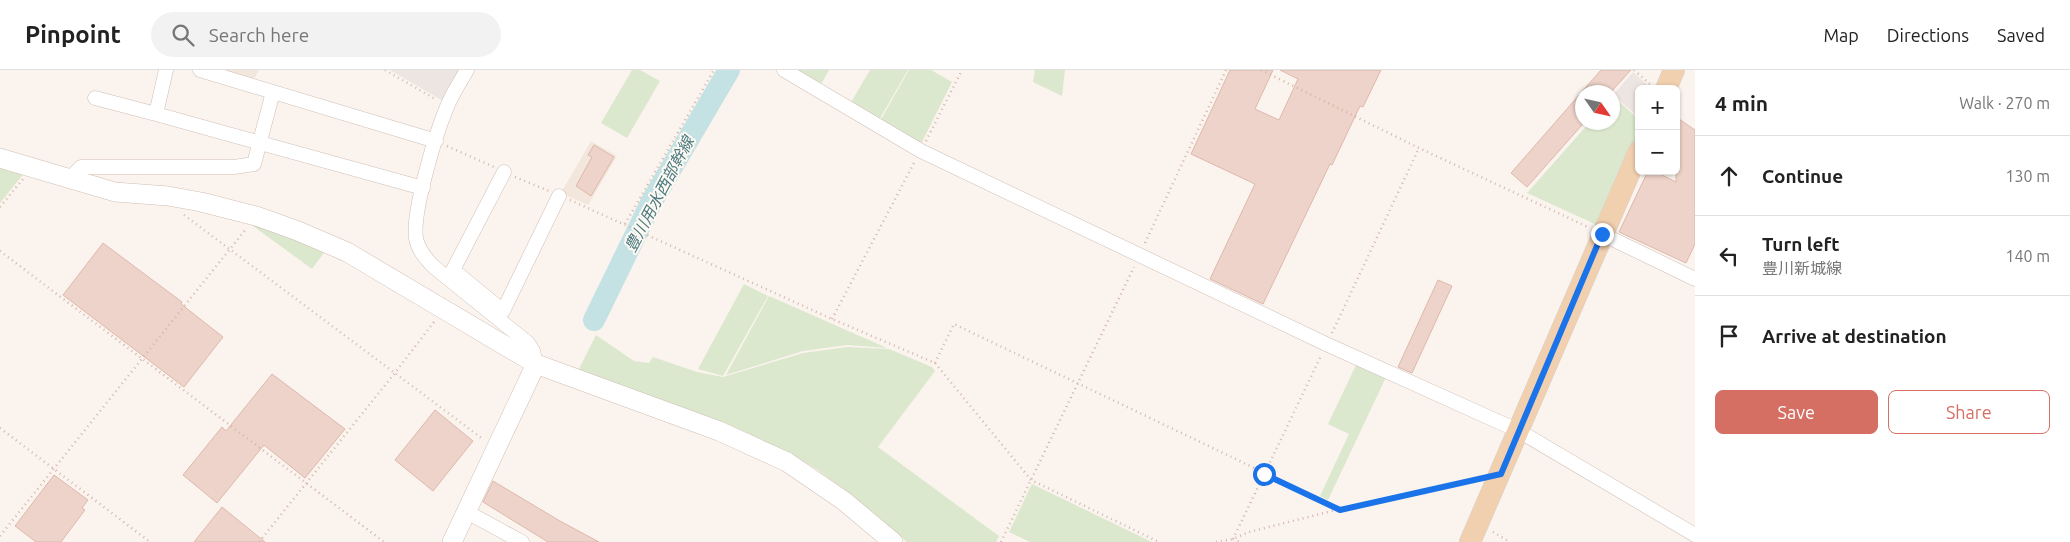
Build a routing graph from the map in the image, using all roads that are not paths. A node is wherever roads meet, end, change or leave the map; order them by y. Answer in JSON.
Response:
{"nodes":[{"id":1,"x":166,"y":70,"type":"edge"},
{"id":2,"x":200,"y":70,"type":"edge"},
{"id":3,"x":467,"y":70,"type":"edge"},
{"id":4,"x":784,"y":70,"type":"edge"},
{"id":5,"x":1674,"y":70,"type":"edge"},
{"id":6,"x":1668,"y":85,"type":"edge"},
{"id":7,"x":273,"y":92,"type":"junction"},
{"id":8,"x":95,"y":98,"type":"dead end"},
{"id":9,"x":156,"y":114,"type":"junction"},
{"id":10,"x":436,"y":141,"type":"junction"},
{"id":11,"x":260,"y":144,"type":"junction"},
{"id":12,"x":0,"y":158,"type":"edge"},
{"id":13,"x":1635,"y":160,"type":"edge"},
{"id":14,"x":504,"y":172,"type":"road end"},
{"id":15,"x":70,"y":178,"type":"junction"},
{"id":16,"x":423,"y":188,"type":"junction"},
{"id":17,"x":559,"y":196,"type":"road end"},
{"id":18,"x":1602,"y":234,"type":"junction"},
{"id":19,"x":1695,"y":279,"type":"edge"},
{"id":20,"x":536,"y":364,"type":"junction"},
{"id":21,"x":1518,"y":431,"type":"junction"},
{"id":22,"x":467,"y":512,"type":"junction"},
{"id":23,"x":1474,"y":533,"type":"edge"},
{"id":24,"x":1695,"y":535,"type":"edge"},
{"id":25,"x":452,"y":542,"type":"edge"},
{"id":26,"x":522,"y":542,"type":"edge"},
{"id":27,"x":893,"y":542,"type":"edge"}],
"edges":[{"from":1,"to":9,"type":"street"},
{"from":2,"to":7,"type":"street"},
{"from":3,"to":10,"type":"street"},
{"from":4,"to":21,"type":"street"},
{"from":5,"to":6,"type":"main road"},
{"from":7,"to":10,"type":"street"},
{"from":7,"to":11,"type":"street"},
{"from":8,"to":9,"type":"street"},
{"from":9,"to":11,"type":"street"},
{"from":10,"to":16,"type":"street"},
{"from":11,"to":15,"type":"street"},
{"from":11,"to":16,"type":"street"},
{"from":12,"to":15,"type":"street"},
{"from":13,"to":18,"type":"main road"},
{"from":14,"to":17,"type":"street"},
{"from":15,"to":20,"type":"street"},
{"from":16,"to":20,"type":"street"},
{"from":18,"to":19,"type":"street"},
{"from":18,"to":21,"type":"main road"},
{"from":20,"to":22,"type":"street"},
{"from":20,"to":27,"type":"street"},
{"from":21,"to":23,"type":"main road"},
{"from":21,"to":24,"type":"street"},
{"from":22,"to":25,"type":"street"},
{"from":22,"to":26,"type":"street"}]}
